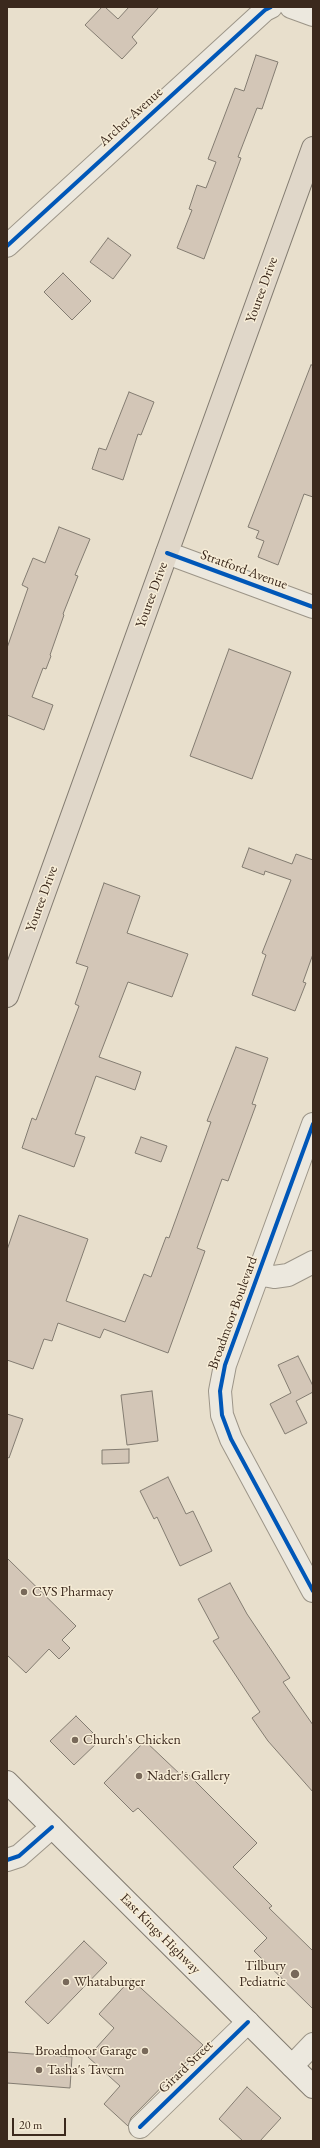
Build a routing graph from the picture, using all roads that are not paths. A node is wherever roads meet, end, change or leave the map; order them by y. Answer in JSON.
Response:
{"nodes":[{"id":1,"x":271,"y":7,"type":"edge"},
{"id":2,"x":291,"y":7,"type":"edge"},
{"id":3,"x":313,"y":16,"type":"edge"},
{"id":4,"x":313,"y":148,"type":"edge"},
{"id":5,"x":7,"y":246,"type":"edge"},
{"id":6,"x":167,"y":553,"type":"junction"},
{"id":7,"x":313,"y":607,"type":"edge"},
{"id":8,"x":7,"y":996,"type":"edge"},
{"id":9,"x":313,"y":1124,"type":"edge"},
{"id":10,"x":313,"y":1262,"type":"edge"},
{"id":11,"x":258,"y":1274,"type":"junction"},
{"id":12,"x":313,"y":1591,"type":"edge"},
{"id":13,"x":7,"y":1782,"type":"edge"},
{"id":14,"x":52,"y":1827,"type":"junction"},
{"id":15,"x":7,"y":1860,"type":"edge"},
{"id":16,"x":248,"y":2022,"type":"junction"},
{"id":17,"x":313,"y":2044,"type":"edge"},
{"id":18,"x":292,"y":2066,"type":"junction"},
{"id":19,"x":313,"y":2087,"type":"edge"},
{"id":20,"x":140,"y":2127,"type":"dead end"}],
"edges":[{"from":1,"to":5,"type":"street","name":"Archer Avenue"},
{"from":2,"to":3,"type":"street"},
{"from":4,"to":6,"type":"main road","name":"Youree Drive"},
{"from":6,"to":7,"type":"street","name":"Stratford Avenue"},
{"from":6,"to":8,"type":"main road","name":"Youree Drive"},
{"from":9,"to":11,"type":"street","name":"Broadmoor Boulevard"},
{"from":10,"to":11,"type":"street"},
{"from":11,"to":12,"type":"street","name":"Broadmoor Boulevard"},
{"from":13,"to":14,"type":"street","name":"East Kings Highway"},
{"from":14,"to":15,"type":"street"},
{"from":14,"to":16,"type":"street","name":"East Kings Highway"},
{"from":16,"to":18,"type":"street","name":"East Kings Highway"},
{"from":16,"to":20,"type":"street","name":"Girard Street"},
{"from":17,"to":18,"type":"street"},
{"from":18,"to":19,"type":"street","name":"East Kings Highway"}]}
